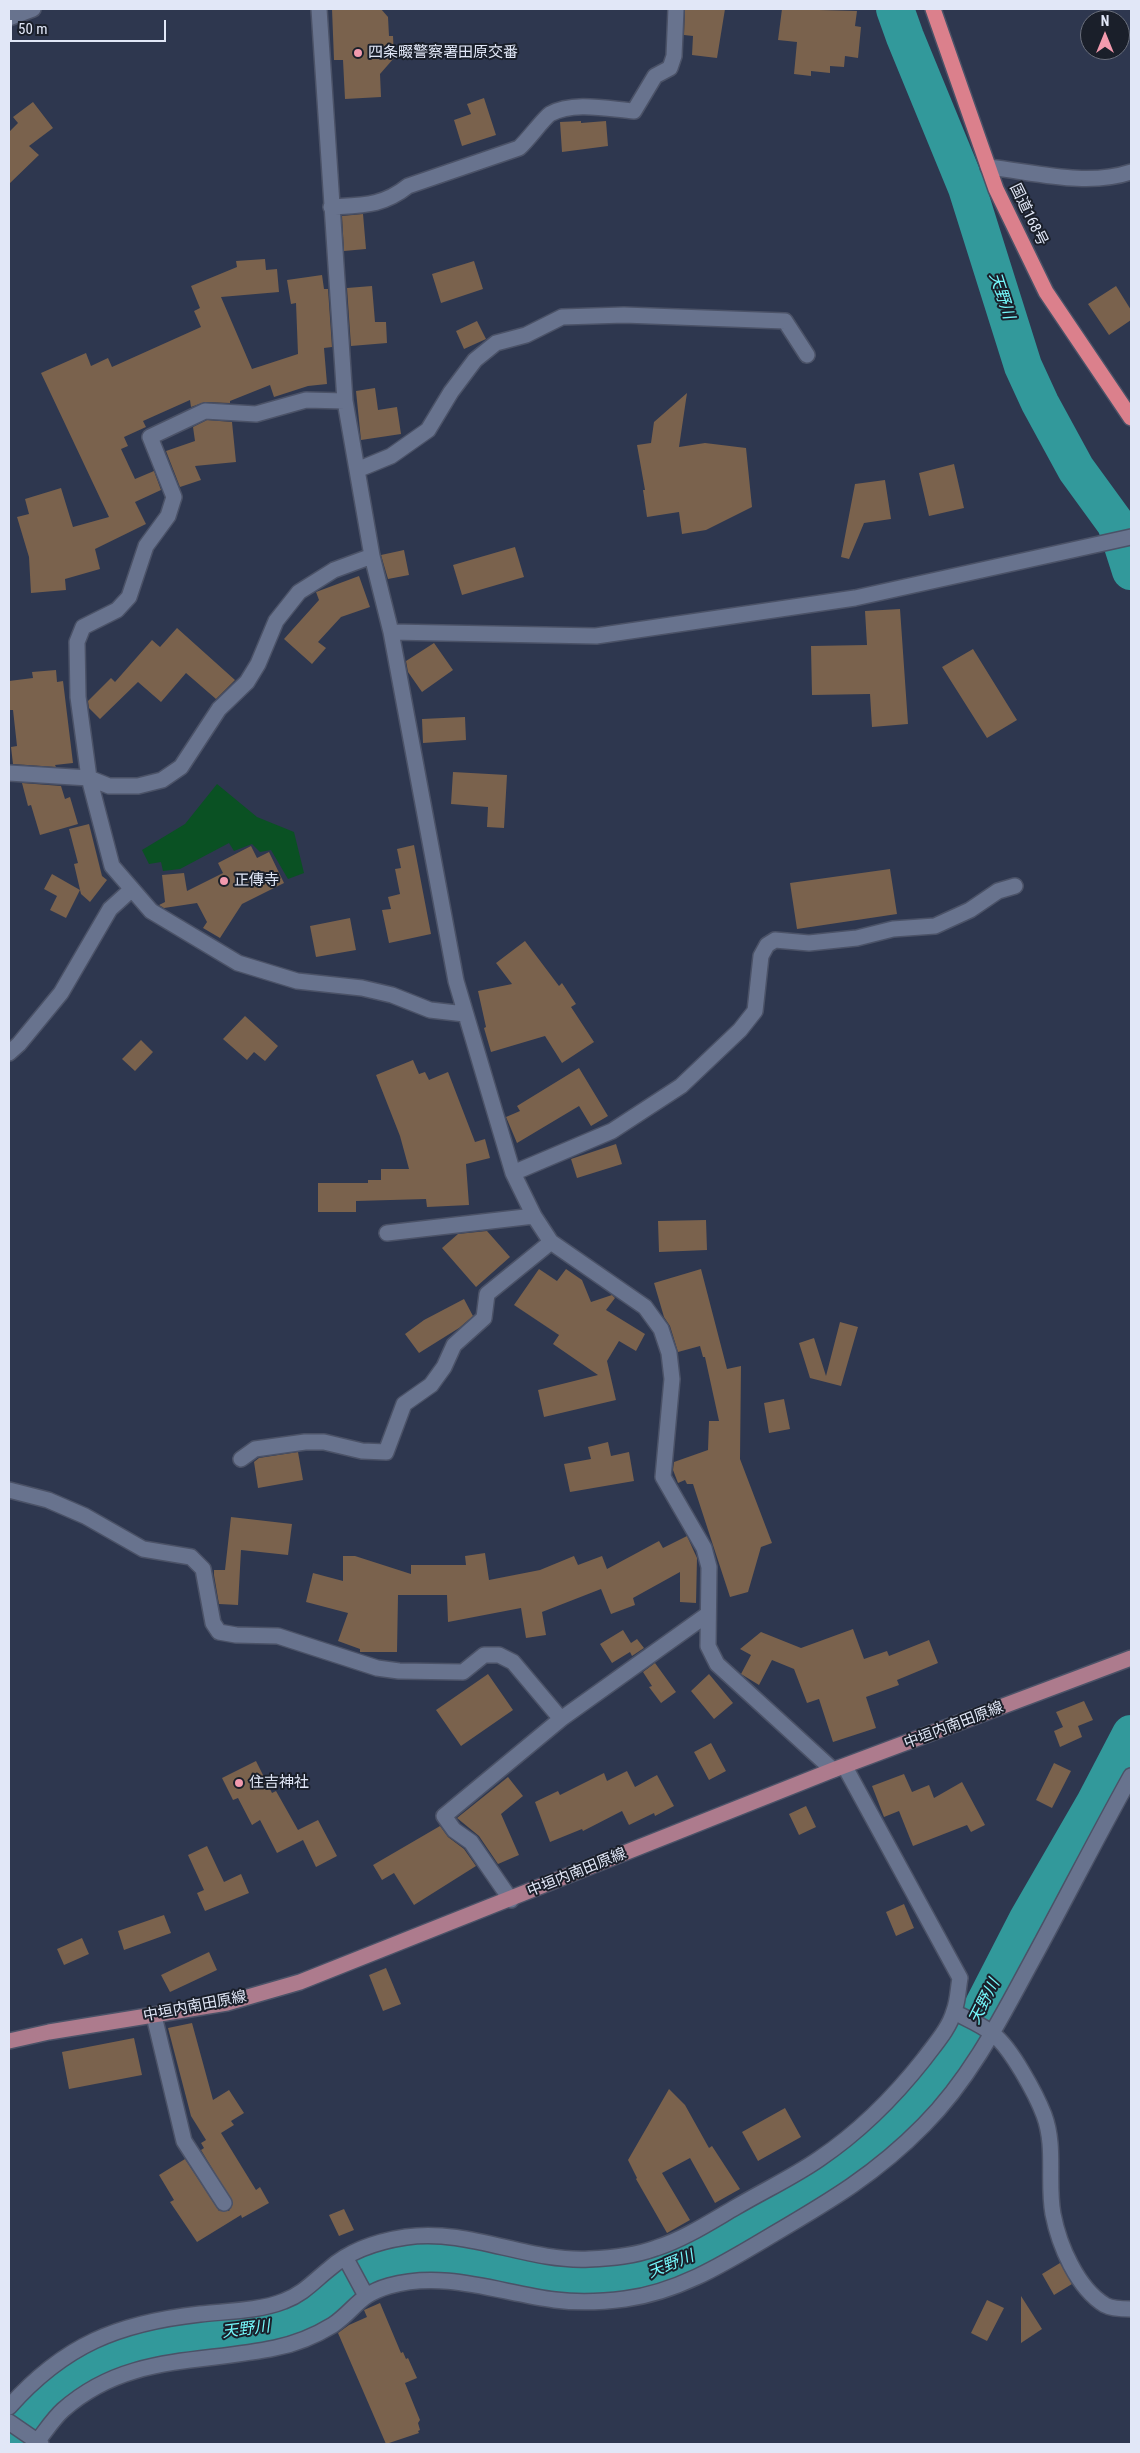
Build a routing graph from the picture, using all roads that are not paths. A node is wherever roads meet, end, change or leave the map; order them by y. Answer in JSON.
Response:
{"nodes":[{"id":1,"x":33,"y":9,"type":"edge"},
{"id":2,"x":319,"y":9,"type":"edge"},
{"id":3,"x":676,"y":9,"type":"edge"},
{"id":4,"x":933,"y":9,"type":"edge"},
{"id":5,"x":9,"y":18,"type":"edge"},
{"id":6,"x":988,"y":167,"type":"junction"},
{"id":7,"x":1131,"y":172,"type":"edge"},
{"id":8,"x":331,"y":207,"type":"junction"},
{"id":9,"x":807,"y":355,"type":"dead end"},
{"id":10,"x":345,"y":401,"type":"junction"},
{"id":11,"x":1131,"y":418,"type":"edge"},
{"id":12,"x":357,"y":470,"type":"junction"},
{"id":13,"x":1131,"y":537,"type":"edge"},
{"id":14,"x":372,"y":556,"type":"junction"},
{"id":15,"x":391,"y":632,"type":"junction"},
{"id":16,"x":9,"y":773,"type":"edge"},
{"id":17,"x":89,"y":778,"type":"junction"},
{"id":18,"x":1015,"y":886,"type":"dead end"},
{"id":19,"x":132,"y":889,"type":"junction"},
{"id":20,"x":466,"y":1014,"type":"junction"},
{"id":21,"x":9,"y":1053,"type":"edge"},
{"id":22,"x":512,"y":1173,"type":"junction"},
{"id":23,"x":534,"y":1216,"type":"junction"},
{"id":24,"x":386,"y":1233,"type":"dead end"},
{"id":25,"x":551,"y":1242,"type":"junction"},
{"id":26,"x":241,"y":1459,"type":"dead end"},
{"id":27,"x":9,"y":1490,"type":"edge"},
{"id":28,"x":708,"y":1614,"type":"junction"},
{"id":29,"x":1131,"y":1658,"type":"edge"},
{"id":30,"x":561,"y":1719,"type":"junction"},
{"id":31,"x":839,"y":1769,"type":"junction"},
{"id":32,"x":1131,"y":1776,"type":"edge"},
{"id":33,"x":510,"y":1900,"type":"junction"},
{"id":34,"x":954,"y":2012,"type":"junction"},
{"id":35,"x":154,"y":2016,"type":"junction"},
{"id":36,"x":993,"y":2033,"type":"junction"},
{"id":37,"x":9,"y":2041,"type":"edge"},
{"id":38,"x":224,"y":2203,"type":"dead end"},
{"id":39,"x":346,"y":2257,"type":"junction"},
{"id":40,"x":365,"y":2294,"type":"junction"},
{"id":41,"x":1131,"y":2310,"type":"edge"},
{"id":42,"x":9,"y":2407,"type":"edge"},
{"id":43,"x":9,"y":2422,"type":"edge"},
{"id":44,"x":39,"y":2443,"type":"edge"}],
"edges":[{"from":1,"to":5,"type":"street"},
{"from":2,"to":8,"type":"street"},
{"from":3,"to":8,"type":"street"},
{"from":4,"to":6,"type":"highway","name":"国道168号"},
{"from":6,"to":7,"type":"street"},
{"from":6,"to":11,"type":"highway","name":"国道168号"},
{"from":8,"to":10,"type":"street"},
{"from":9,"to":12,"type":"street"},
{"from":10,"to":12,"type":"street"},
{"from":10,"to":17,"type":"street"},
{"from":12,"to":14,"type":"street"},
{"from":13,"to":15,"type":"street"},
{"from":14,"to":15,"type":"street"},
{"from":14,"to":17,"type":"street"},
{"from":15,"to":20,"type":"street"},
{"from":16,"to":17,"type":"street"},
{"from":17,"to":19,"type":"street"},
{"from":18,"to":22,"type":"street"},
{"from":19,"to":20,"type":"street"},
{"from":19,"to":21,"type":"street"},
{"from":20,"to":22,"type":"street"},
{"from":22,"to":23,"type":"street"},
{"from":23,"to":24,"type":"street"},
{"from":23,"to":25,"type":"street"},
{"from":25,"to":26,"type":"street"},
{"from":25,"to":28,"type":"street"},
{"from":27,"to":30,"type":"street"},
{"from":28,"to":30,"type":"street"},
{"from":28,"to":31,"type":"street"},
{"from":29,"to":31,"type":"main road","name":"中垣内南田原線"},
{"from":30,"to":33,"type":"street"},
{"from":31,"to":33,"type":"main road","name":"中垣内南田原線"},
{"from":31,"to":34,"type":"street"},
{"from":32,"to":36,"type":"street"},
{"from":33,"to":35,"type":"main road","name":"中垣内南田原線"},
{"from":34,"to":36,"type":"street"},
{"from":34,"to":39,"type":"street"},
{"from":35,"to":37,"type":"main road","name":"中垣内南田原線"},
{"from":35,"to":38,"type":"street"},
{"from":36,"to":40,"type":"street"},
{"from":36,"to":41,"type":"street"},
{"from":39,"to":40,"type":"street"},
{"from":39,"to":42,"type":"street"},
{"from":40,"to":44,"type":"street"},
{"from":43,"to":44,"type":"street"}]}
